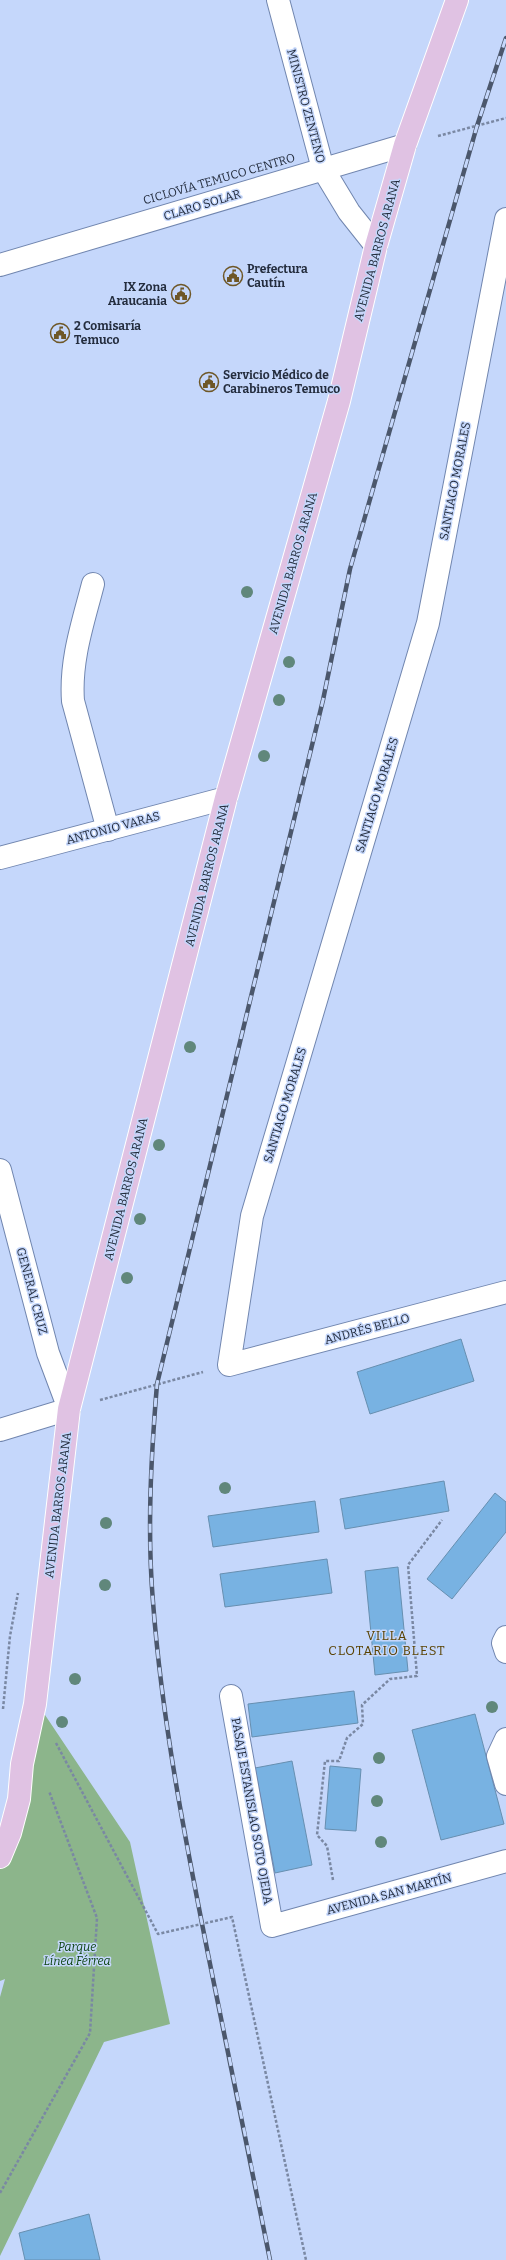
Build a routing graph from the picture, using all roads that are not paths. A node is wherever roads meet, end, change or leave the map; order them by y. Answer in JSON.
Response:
{"nodes":[{"id":1,"x":278,"y":0,"type":"edge"},
{"id":2,"x":457,"y":0,"type":"edge"},
{"id":3,"x":405,"y":145,"type":"junction"},
{"id":4,"x":323,"y":169,"type":"junction"},
{"id":5,"x":506,"y":219,"type":"edge"},
{"id":6,"x":376,"y":246,"type":"junction"},
{"id":7,"x":0,"y":265,"type":"edge"},
{"id":8,"x":93,"y":584,"type":"dead end"},
{"id":9,"x":226,"y":798,"type":"junction"},
{"id":10,"x":108,"y":830,"type":"junction"},
{"id":11,"x":0,"y":858,"type":"edge"},
{"id":12,"x":0,"y":1170,"type":"edge"},
{"id":13,"x":506,"y":1292,"type":"edge"},
{"id":14,"x":229,"y":1365,"type":"joint"},
{"id":15,"x":69,"y":1409,"type":"junction"},
{"id":16,"x":0,"y":1430,"type":"edge"},
{"id":17,"x":506,"y":1637,"type":"edge"},
{"id":18,"x":506,"y":1652,"type":"edge"},
{"id":19,"x":231,"y":1696,"type":"dead end"},
{"id":20,"x":506,"y":1739,"type":"edge"},
{"id":21,"x":506,"y":1784,"type":"edge"},
{"id":22,"x":0,"y":1857,"type":"edge"},
{"id":23,"x":506,"y":1861,"type":"edge"},
{"id":24,"x":272,"y":1926,"type":"joint"}],
"edges":[{"from":1,"to":4,"type":"street","name":"MINISTRO ZENTENO"},
{"from":2,"to":3,"type":"main road","name":"AVENIDA BARROS ARANA"},
{"from":3,"to":4,"type":"street","name":"CLARO SOLAR"},
{"from":3,"to":6,"type":"main road","name":"AVENIDA BARROS ARANA"},
{"from":4,"to":6,"type":"street","name":"MINISTRO ZENTENO"},
{"from":4,"to":7,"type":"street","name":"CLARO SOLAR"},
{"from":5,"to":14,"type":"street","name":"SANTIAGO MORALES"},
{"from":6,"to":9,"type":"main road","name":"AVENIDA BARROS ARANA"},
{"from":8,"to":10,"type":"street"},
{"from":9,"to":10,"type":"street","name":"ANTONIO VARAS"},
{"from":9,"to":15,"type":"main road","name":"AVENIDA BARROS ARANA"},
{"from":10,"to":11,"type":"street","name":"ANTONIO VARAS"},
{"from":12,"to":15,"type":"street","name":"GENERAL CRUZ"},
{"from":13,"to":14,"type":"street","name":"ANDRÉS BELLO"},
{"from":15,"to":16,"type":"street"},
{"from":15,"to":22,"type":"main road","name":"AVENIDA BARROS ARANA"},
{"from":17,"to":18,"type":"street"},
{"from":19,"to":24,"type":"street","name":"PASAJE ESTANISLAO SOTO OJEDA"},
{"from":20,"to":21,"type":"street"},
{"from":23,"to":24,"type":"street","name":"AVENIDA SAN MARTÍN"}]}
